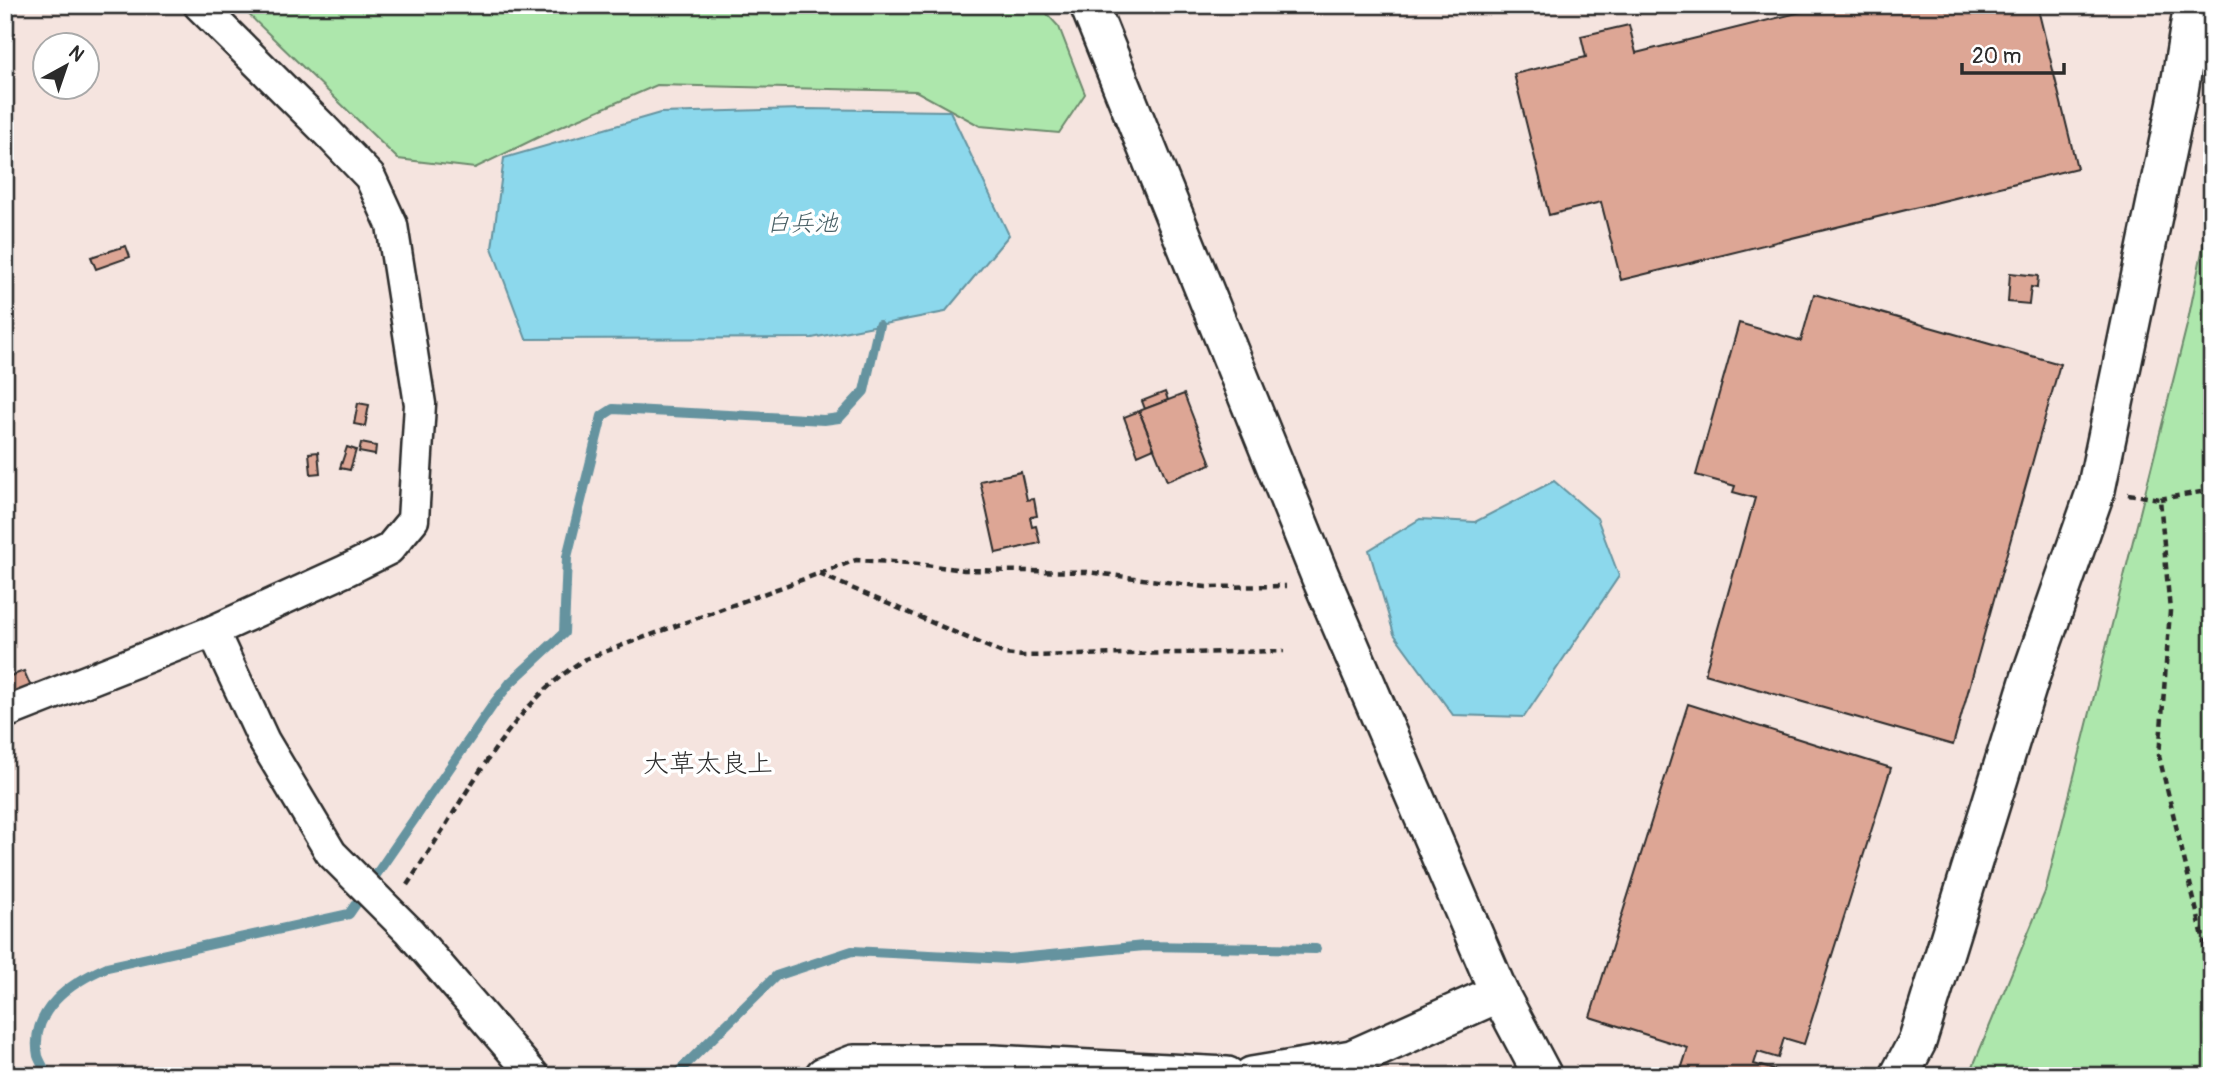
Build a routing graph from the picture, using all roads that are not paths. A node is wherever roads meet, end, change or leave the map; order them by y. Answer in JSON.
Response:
{"nodes":[{"id":1,"x":199,"y":5,"type":"edge"},
{"id":2,"x":1089,"y":5,"type":"edge"},
{"id":3,"x":2193,"y":5,"type":"edge"},
{"id":4,"x":213,"y":631,"type":"junction"},
{"id":5,"x":5,"y":713,"type":"edge"},
{"id":6,"x":1499,"y":993,"type":"junction"},
{"id":7,"x":534,"y":1076,"type":"edge"},
{"id":8,"x":824,"y":1076,"type":"edge"},
{"id":9,"x":1227,"y":1076,"type":"edge"},
{"id":10,"x":1252,"y":1076,"type":"edge"},
{"id":11,"x":1543,"y":1076,"type":"edge"},
{"id":12,"x":1899,"y":1076,"type":"edge"}],
"edges":[{"from":1,"to":4,"type":"street"},
{"from":2,"to":6,"type":"street"},
{"from":3,"to":12,"type":"street"},
{"from":4,"to":5,"type":"street"},
{"from":4,"to":7,"type":"street"},
{"from":6,"to":10,"type":"street"},
{"from":6,"to":11,"type":"street"},
{"from":8,"to":9,"type":"street"}]}
